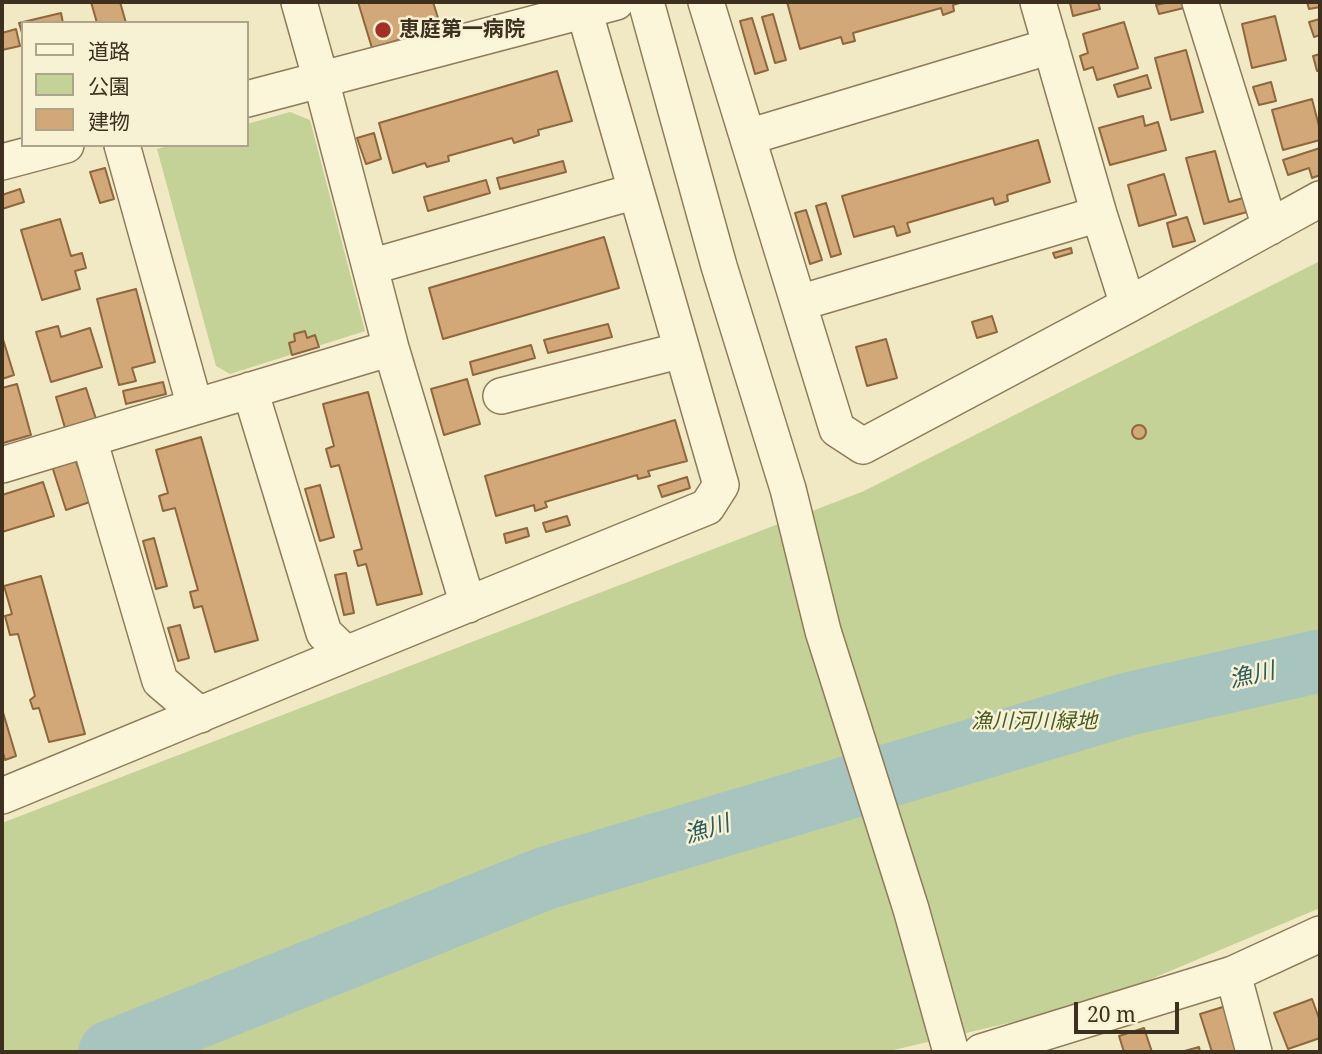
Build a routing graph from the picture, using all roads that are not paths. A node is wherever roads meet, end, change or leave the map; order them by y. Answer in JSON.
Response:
{"nodes":[{"id":1,"x":299,"y":2,"type":"edge"},
{"id":2,"x":646,"y":2,"type":"edge"},
{"id":3,"x":706,"y":2,"type":"edge"},
{"id":4,"x":1038,"y":2,"type":"edge"},
{"id":5,"x":1200,"y":2,"type":"edge"},
{"id":6,"x":600,"y":6,"type":"edge"},
{"id":7,"x":1051,"y":46,"type":"junction"},
{"id":8,"x":321,"y":80,"type":"junction"},
{"id":9,"x":248,"y":99,"type":"edge"},
{"id":10,"x":748,"y":137,"type":"junction"},
{"id":11,"x":58,"y":147,"type":"edge"},
{"id":12,"x":123,"y":147,"type":"edge"},
{"id":13,"x":2,"y":162,"type":"edge"},
{"id":14,"x":636,"y":191,"type":"junction"},
{"id":15,"x":1320,"y":199,"type":"edge"},
{"id":16,"x":1099,"y":214,"type":"junction"},
{"id":17,"x":1269,"y":227,"type":"junction"},
{"id":18,"x":370,"y":267,"type":"junction"},
{"id":19,"x":799,"y":303,"type":"junction"},
{"id":20,"x":1128,"y":305,"type":"junction"},
{"id":21,"x":391,"y":348,"type":"junction"},
{"id":22,"x":682,"y":350,"type":"junction"},
{"id":23,"x":250,"y":390,"type":"junction"},
{"id":24,"x":501,"y":396,"type":"dead end"},
{"id":25,"x":195,"y":407,"type":"junction"},
{"id":26,"x":89,"y":439,"type":"junction"},
{"id":27,"x":2,"y":465,"type":"edge"},
{"id":28,"x":468,"y":605,"type":"junction"},
{"id":29,"x":346,"y":654,"type":"junction"},
{"id":30,"x":200,"y":715,"type":"junction"},
{"id":31,"x":2,"y":796,"type":"edge"},
{"id":32,"x":1320,"y":934,"type":"edge"},
{"id":33,"x":1233,"y":974,"type":"junction"},
{"id":34,"x":951,"y":1052,"type":"edge"},
{"id":35,"x":981,"y":1052,"type":"edge"},
{"id":36,"x":1254,"y":1052,"type":"edge"}],
"edges":[{"from":1,"to":8,"type":"street"},
{"from":2,"to":34,"type":"street"},
{"from":3,"to":10,"type":"street"},
{"from":4,"to":7,"type":"street"},
{"from":5,"to":17,"type":"street"},
{"from":6,"to":8,"type":"street"},
{"from":6,"to":14,"type":"street"},
{"from":7,"to":10,"type":"street"},
{"from":7,"to":16,"type":"street"},
{"from":8,"to":9,"type":"street"},
{"from":8,"to":18,"type":"street"},
{"from":10,"to":19,"type":"street"},
{"from":11,"to":13,"type":"street"},
{"from":12,"to":25,"type":"street"},
{"from":14,"to":18,"type":"street"},
{"from":14,"to":22,"type":"street"},
{"from":15,"to":17,"type":"street"},
{"from":16,"to":19,"type":"street"},
{"from":16,"to":20,"type":"street"},
{"from":17,"to":20,"type":"street"},
{"from":18,"to":21,"type":"street"},
{"from":19,"to":20,"type":"street"},
{"from":21,"to":23,"type":"street"},
{"from":21,"to":28,"type":"street"},
{"from":22,"to":24,"type":"street"},
{"from":22,"to":28,"type":"street"},
{"from":23,"to":25,"type":"street"},
{"from":23,"to":29,"type":"street"},
{"from":25,"to":26,"type":"street"},
{"from":26,"to":27,"type":"street"},
{"from":26,"to":30,"type":"street"},
{"from":28,"to":29,"type":"street"},
{"from":29,"to":30,"type":"street"},
{"from":30,"to":31,"type":"street"},
{"from":32,"to":33,"type":"street"},
{"from":33,"to":35,"type":"street"},
{"from":33,"to":36,"type":"street"}]}
